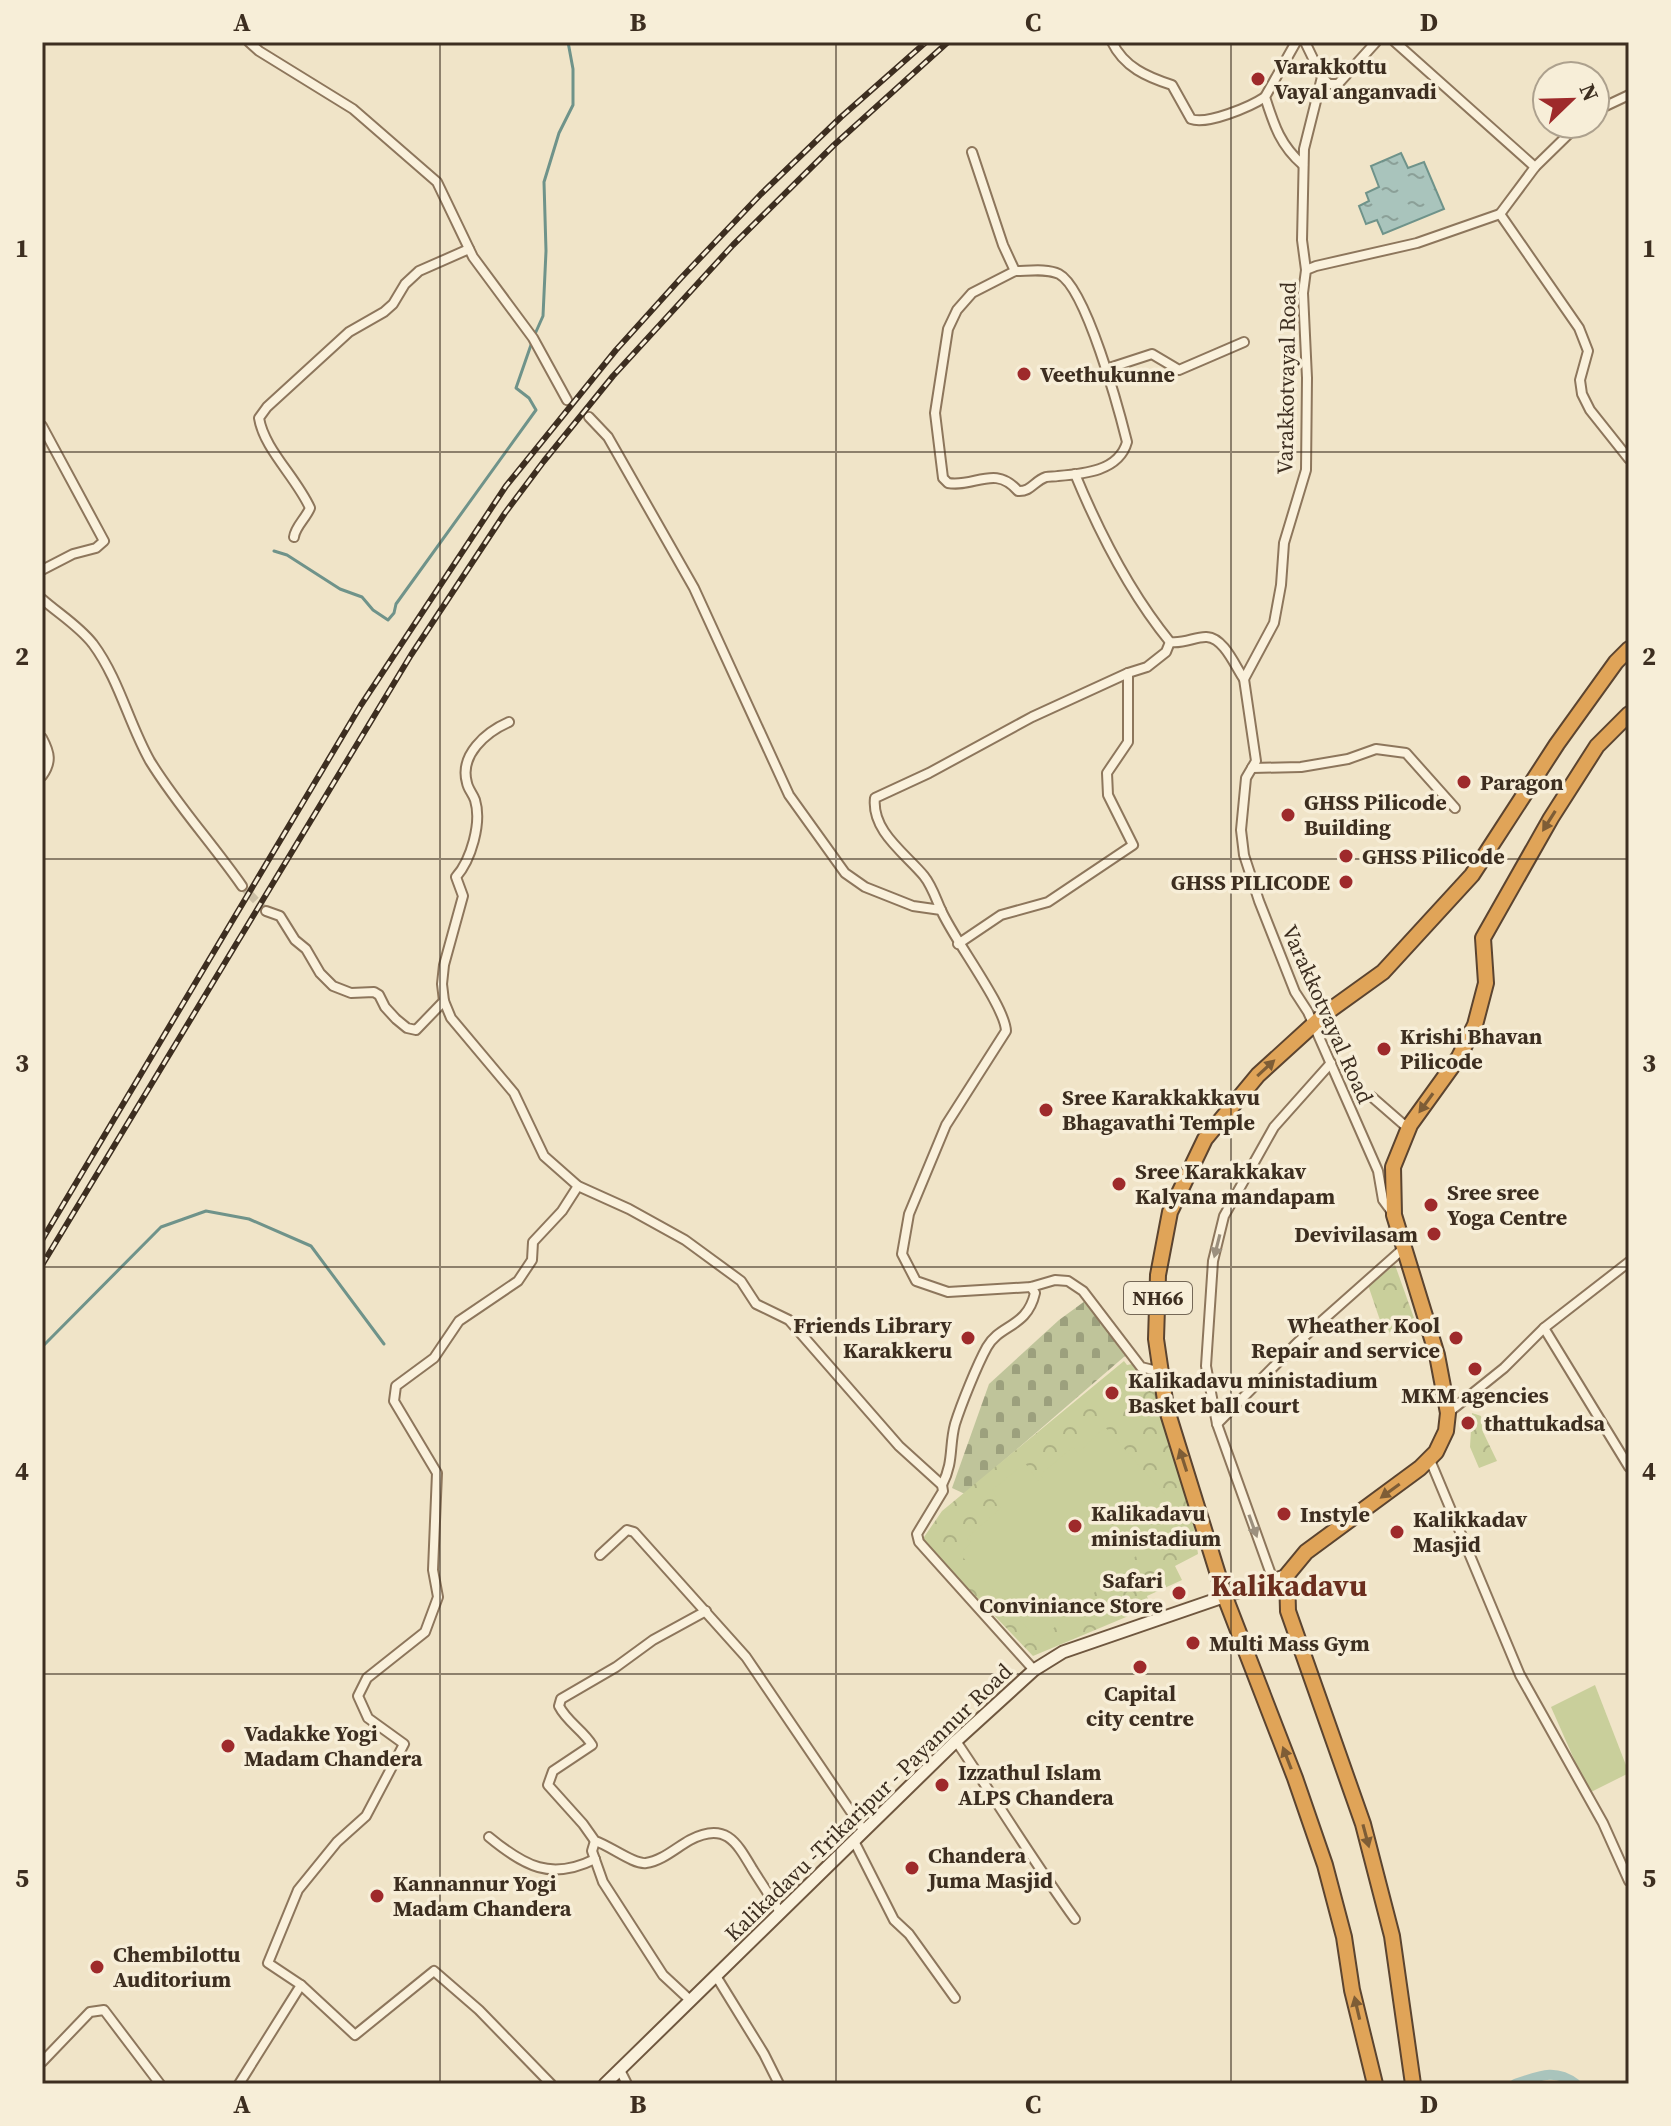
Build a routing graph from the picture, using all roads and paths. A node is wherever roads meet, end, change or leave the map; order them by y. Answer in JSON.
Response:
{"nodes":[{"id":1,"x":249,"y":42,"type":"edge"},
{"id":2,"x":1112,"y":42,"type":"edge"},
{"id":3,"x":1296,"y":42,"type":"edge"},
{"id":4,"x":1305,"y":42,"type":"edge"},
{"id":5,"x":1376,"y":42,"type":"edge"},
{"id":6,"x":1395,"y":42,"type":"edge"},
{"id":7,"x":1322,"y":77,"type":"junction"},
{"id":8,"x":1265,"y":97,"type":"junction"},
{"id":9,"x":1563,"y":140,"type":"edge"},
{"id":10,"x":972,"y":152,"type":"dead end"},
{"id":11,"x":1303,"y":165,"type":"junction"},
{"id":12,"x":1535,"y":167,"type":"junction"},
{"id":13,"x":1500,"y":214,"type":"junction"},
{"id":14,"x":469,"y":249,"type":"junction"},
{"id":15,"x":1306,"y":270,"type":"junction"},
{"id":16,"x":1015,"y":271,"type":"junction"},
{"id":17,"x":1244,"y":342,"type":"dead end"},
{"id":18,"x":1106,"y":369,"type":"junction"},
{"id":19,"x":567,"y":400,"type":"dead end"},
{"id":20,"x":589,"y":417,"type":"dead end"},
{"id":21,"x":42,"y":426,"type":"edge"},
{"id":22,"x":1629,"y":459,"type":"edge"},
{"id":23,"x":1075,"y":474,"type":"junction"},
{"id":24,"x":294,"y":537,"type":"dead end"},
{"id":25,"x":42,"y":570,"type":"edge"},
{"id":26,"x":42,"y":599,"type":"edge"},
{"id":27,"x":1170,"y":642,"type":"junction"},
{"id":28,"x":1629,"y":649,"type":"edge"},
{"id":29,"x":1128,"y":673,"type":"junction"},
{"id":30,"x":1244,"y":679,"type":"junction"},
{"id":31,"x":1629,"y":714,"type":"edge"},
{"id":32,"x":509,"y":722,"type":"dead end"},
{"id":33,"x":42,"y":738,"type":"edge"},
{"id":34,"x":1252,"y":768,"type":"junction"},
{"id":35,"x":42,"y":776,"type":"edge"},
{"id":36,"x":1455,"y":808,"type":"dead end"},
{"id":37,"x":242,"y":886,"type":"tunnel mouth"},
{"id":38,"x":941,"y":910,"type":"junction"},
{"id":39,"x":266,"y":911,"type":"tunnel mouth"},
{"id":40,"x":958,"y":944,"type":"junction"},
{"id":41,"x":444,"y":1001,"type":"junction"},
{"id":42,"x":1313,"y":1024,"type":"junction"},
{"id":43,"x":1331,"y":1063,"type":"junction"},
{"id":44,"x":1372,"y":1097,"type":"dead end"},
{"id":45,"x":1410,"y":1125,"type":"junction"},
{"id":46,"x":578,"y":1186,"type":"junction"},
{"id":47,"x":1394,"y":1215,"type":"junction"},
{"id":48,"x":1404,"y":1248,"type":"junction"},
{"id":49,"x":1629,"y":1262,"type":"edge"},
{"id":50,"x":1031,"y":1287,"type":"junction"},
{"id":51,"x":1544,"y":1328,"type":"junction"},
{"id":52,"x":1161,"y":1372,"type":"junction"},
{"id":53,"x":1448,"y":1413,"type":"junction"},
{"id":54,"x":1217,"y":1424,"type":"junction"},
{"id":55,"x":1430,"y":1460,"type":"junction"},
{"id":56,"x":1629,"y":1467,"type":"edge"},
{"id":57,"x":942,"y":1485,"type":"junction"},
{"id":58,"x":600,"y":1555,"type":"dead end"},
{"id":59,"x":1280,"y":1577,"type":"junction"},
{"id":60,"x":1225,"y":1597,"type":"junction"},
{"id":61,"x":706,"y":1611,"type":"junction"},
{"id":62,"x":1034,"y":1670,"type":"junction"},
{"id":63,"x":956,"y":1741,"type":"junction"},
{"id":64,"x":864,"y":1831,"type":"junction"},
{"id":65,"x":489,"y":1837,"type":"dead end"},
{"id":66,"x":595,"y":1841,"type":"junction"},
{"id":67,"x":854,"y":1841,"type":"junction"},
{"id":68,"x":595,"y":1859,"type":"junction"},
{"id":69,"x":1629,"y":1881,"type":"edge"},
{"id":70,"x":780,"y":1912,"type":"junction"},
{"id":71,"x":1075,"y":1919,"type":"dead end"},
{"id":72,"x":716,"y":1976,"type":"junction"},
{"id":73,"x":301,"y":1985,"type":"junction"},
{"id":74,"x":955,"y":1998,"type":"dead end"},
{"id":75,"x":691,"y":2001,"type":"junction"},
{"id":76,"x":42,"y":2062,"type":"edge"},
{"id":77,"x":620,"y":2070,"type":"junction"},
{"id":78,"x":548,"y":2081,"type":"edge"},
{"id":79,"x":160,"y":2084,"type":"edge"},
{"id":80,"x":239,"y":2084,"type":"edge"},
{"id":81,"x":605,"y":2084,"type":"edge"},
{"id":82,"x":627,"y":2084,"type":"edge"},
{"id":83,"x":779,"y":2084,"type":"edge"},
{"id":84,"x":1375,"y":2084,"type":"edge"},
{"id":85,"x":1413,"y":2084,"type":"edge"}],
"edges":[{"from":1,"to":14,"type":"street"},
{"from":2,"to":8,"type":"street"},
{"from":3,"to":8,"type":"street"},
{"from":4,"to":7,"type":"street"},
{"from":5,"to":7,"type":"street"},
{"from":6,"to":12,"type":"street"},
{"from":7,"to":11,"type":"street"},
{"from":8,"to":11,"type":"street"},
{"from":9,"to":12,"type":"street"},
{"from":10,"to":16,"type":"street"},
{"from":11,"to":15,"type":"street"},
{"from":12,"to":13,"type":"street"},
{"from":13,"to":15,"type":"street","name":"Varakkotvayal Road"},
{"from":13,"to":22,"type":"street"},
{"from":14,"to":19,"type":"street"},
{"from":14,"to":24,"type":"street"},
{"from":15,"to":30,"type":"street","name":"Varakkotvayal Road"},
{"from":16,"to":18,"type":"street"},
{"from":16,"to":23,"type":"street"},
{"from":17,"to":18,"type":"street"},
{"from":18,"to":23,"type":"street"},
{"from":20,"to":38,"type":"street"},
{"from":21,"to":25,"type":"street"},
{"from":23,"to":27,"type":"street"},
{"from":26,"to":37,"type":"street"},
{"from":27,"to":29,"type":"street"},
{"from":27,"to":30,"type":"street"},
{"from":28,"to":42,"type":"highway","number":"NH66"},
{"from":29,"to":38,"type":"street"},
{"from":29,"to":40,"type":"street"},
{"from":30,"to":34,"type":"street","name":"Varakkotvayal Road"},
{"from":31,"to":45,"type":"highway","one_way":true},
{"from":32,"to":41,"type":"street"},
{"from":33,"to":35,"type":"street"},
{"from":34,"to":36,"type":"street"},
{"from":34,"to":42,"type":"street","name":"Varakkotvayal Road"},
{"from":38,"to":40,"type":"street"},
{"from":39,"to":41,"type":"street"},
{"from":40,"to":50,"type":"street"},
{"from":41,"to":46,"type":"street"},
{"from":42,"to":43,"type":"street","name":"Varakkotvayal Road"},
{"from":52,"to":42,"type":"highway","number":"NH66","one_way":true},
{"from":43,"to":47,"type":"street","name":"Varakkotvayal Road"},
{"from":43,"to":54,"type":"street","one_way":true},
{"from":44,"to":45,"type":"street"},
{"from":45,"to":47,"type":"highway"},
{"from":46,"to":57,"type":"street"},
{"from":46,"to":73,"type":"street"},
{"from":47,"to":48,"type":"highway"},
{"from":48,"to":53,"type":"highway"},
{"from":48,"to":54,"type":"street"},
{"from":49,"to":51,"type":"street"},
{"from":50,"to":52,"type":"street"},
{"from":50,"to":57,"type":"street"},
{"from":51,"to":53,"type":"street"},
{"from":51,"to":56,"type":"street"},
{"from":60,"to":52,"type":"highway","number":"NH66","one_way":true},
{"from":53,"to":55,"type":"highway"},
{"from":54,"to":59,"type":"street","one_way":true},
{"from":55,"to":59,"type":"highway","one_way":true},
{"from":55,"to":69,"type":"street"},
{"from":57,"to":62,"type":"street"},
{"from":58,"to":61,"type":"street"},
{"from":59,"to":60,"type":"main road","name":"Kalikadavu -Trikaripur - Payannur Road"},
{"from":59,"to":85,"type":"highway","one_way":true},
{"from":60,"to":62,"type":"main road","name":"Kalikadavu -Trikaripur - Payannur Road"},
{"from":84,"to":60,"type":"highway","number":"NH66","one_way":true},
{"from":61,"to":64,"type":"street"},
{"from":61,"to":66,"type":"street"},
{"from":62,"to":63,"type":"main road","name":"Kalikadavu -Trikaripur - Payannur Road"},
{"from":63,"to":64,"type":"main road","name":"Kalikadavu -Trikaripur - Payannur Road"},
{"from":63,"to":71,"type":"street"},
{"from":64,"to":67,"type":"main road","name":"Kalikadavu -Trikaripur - Payannur Road"},
{"from":65,"to":68,"type":"street"},
{"from":66,"to":68,"type":"street"},
{"from":66,"to":70,"type":"street"},
{"from":67,"to":70,"type":"main road","name":"Kalikadavu -Trikaripur - Payannur Road"},
{"from":67,"to":74,"type":"street"},
{"from":68,"to":75,"type":"street"},
{"from":70,"to":72,"type":"main road","name":"Kalikadavu -Trikaripur - Payannur Road"},
{"from":72,"to":75,"type":"main road","name":"Kalikadavu -Trikaripur - Payannur Road"},
{"from":72,"to":83,"type":"street"},
{"from":73,"to":78,"type":"street"},
{"from":73,"to":80,"type":"street"},
{"from":75,"to":77,"type":"main road","name":"Kalikadavu -Trikaripur - Payannur Road"},
{"from":76,"to":79,"type":"street"},
{"from":77,"to":81,"type":"main road","name":"Kalikadavu -Trikaripur - Payannur Road"},
{"from":77,"to":82,"type":"street"}]}
